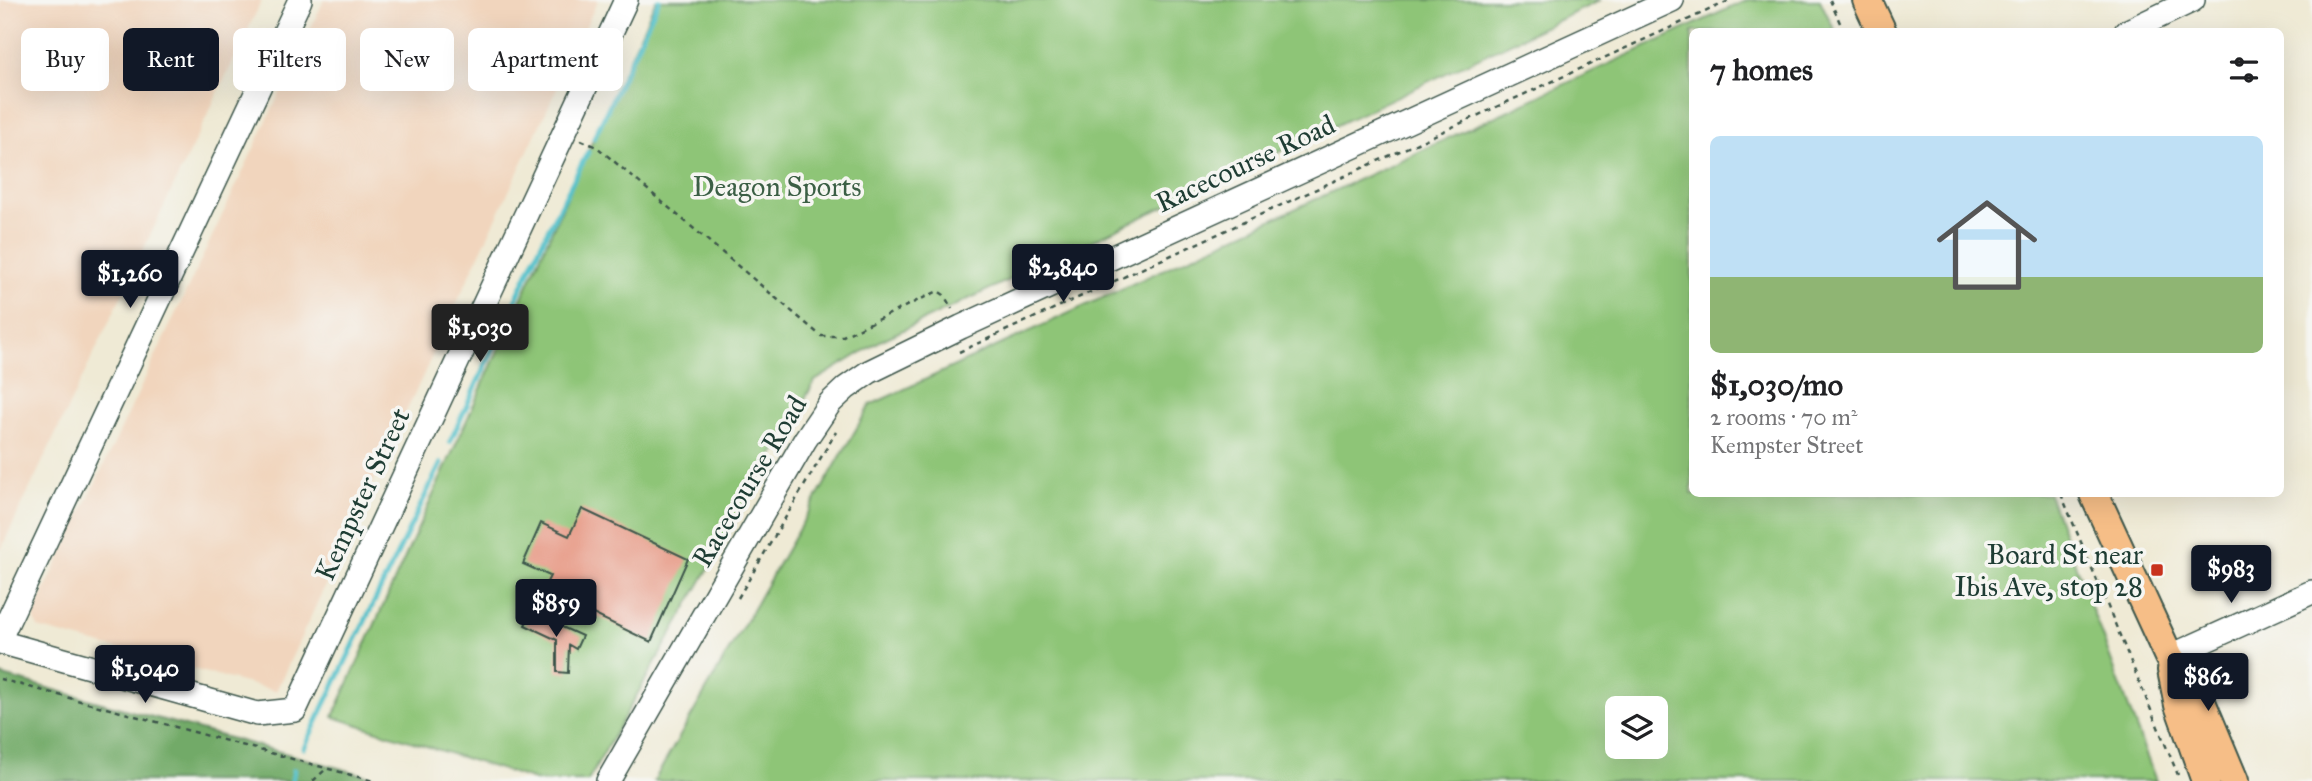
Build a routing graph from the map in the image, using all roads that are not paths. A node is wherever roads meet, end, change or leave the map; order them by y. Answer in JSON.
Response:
{"nodes":[{"id":1,"x":300,"y":0,"type":"edge"},
{"id":2,"x":626,"y":0,"type":"edge"},
{"id":3,"x":1672,"y":0,"type":"edge"},
{"id":4,"x":1867,"y":0,"type":"edge"},
{"id":5,"x":2193,"y":0,"type":"edge"},
{"id":6,"x":2159,"y":7,"type":"edge"},
{"id":7,"x":1880,"y":28,"type":"edge"},
{"id":8,"x":2131,"y":28,"type":"edge"},
{"id":9,"x":2095,"y":497,"type":"edge"},
{"id":10,"x":2312,"y":592,"type":"edge"},
{"id":11,"x":0,"y":640,"type":"edge"},
{"id":12,"x":2169,"y":657,"type":"junction"},
{"id":13,"x":608,"y":781,"type":"edge"},
{"id":14,"x":2206,"y":781,"type":"edge"},
{"id":15,"x":2234,"y":781,"type":"edge"}],
"edges":[{"from":1,"to":11,"type":"street"},
{"from":2,"to":11,"type":"street","name":"Kempster Street"},
{"from":3,"to":13,"type":"street","name":"Racecourse Road"},
{"from":4,"to":7,"type":"main road"},
{"from":5,"to":6,"type":"street"},
{"from":6,"to":8,"type":"street"},
{"from":9,"to":12,"type":"main road"},
{"from":10,"to":12,"type":"street"},
{"from":12,"to":14,"type":"main road"},
{"from":12,"to":15,"type":"main road"}]}
